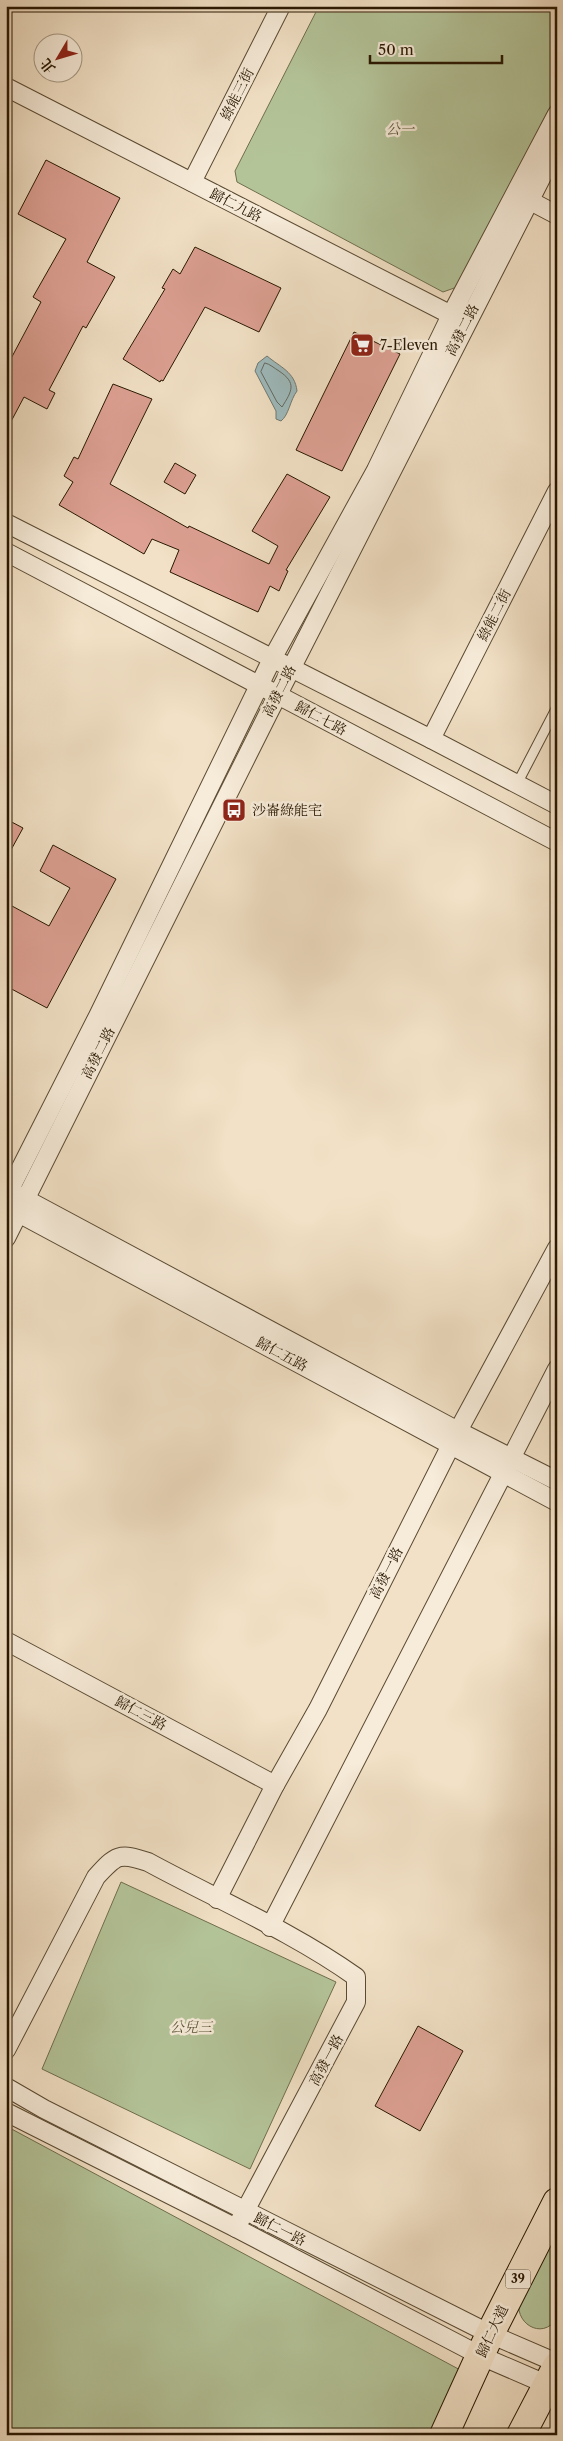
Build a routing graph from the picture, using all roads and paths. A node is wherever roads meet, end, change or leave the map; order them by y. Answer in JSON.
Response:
{"nodes":[{"id":1,"x":281,"y":6,"type":"edge"},
{"id":2,"x":6,"y":87,"type":"edge"},
{"id":3,"x":557,"y":114,"type":"edge"},
{"id":4,"x":552,"y":150,"type":"edge"},
{"id":5,"x":192,"y":182,"type":"junction"},
{"id":6,"x":521,"y":197,"type":"junction"},
{"id":7,"x":557,"y":215,"type":"edge"},
{"id":8,"x":458,"y":319,"type":"junction"},
{"id":9,"x":557,"y":491,"type":"edge"},
{"id":10,"x":6,"y":523,"type":"edge"},
{"id":11,"x":6,"y":552,"type":"edge"},
{"id":12,"x":272,"y":659,"type":"junction"},
{"id":13,"x":291,"y":669,"type":"junction"},
{"id":14,"x":260,"y":686,"type":"junction"},
{"id":15,"x":277,"y":695,"type":"junction"},
{"id":16,"x":557,"y":707,"type":"edge"},
{"id":17,"x":431,"y":739,"type":"junction"},
{"id":18,"x":517,"y":784,"type":"junction"},
{"id":19,"x":557,"y":805,"type":"edge"},
{"id":20,"x":557,"y":842,"type":"edge"},
{"id":21,"x":12,"y":1199,"type":"edge"},
{"id":22,"x":6,"y":1238,"type":"edge"},
{"id":23,"x":557,"y":1248,"type":"edge"},
{"id":24,"x":557,"y":1369,"type":"edge"},
{"id":25,"x":454,"y":1438,"type":"junction"},
{"id":26,"x":511,"y":1458,"type":"junction"},
{"id":27,"x":502,"y":1474,"type":"junction"},
{"id":28,"x":557,"y":1481,"type":"edge"},
{"id":29,"x":557,"y":1502,"type":"edge"},
{"id":30,"x":6,"y":1641,"type":"edge"},
{"id":31,"x":275,"y":1785,"type":"junction"},
{"id":32,"x":217,"y":1899,"type":"junction"},
{"id":33,"x":270,"y":1926,"type":"junction"},
{"id":34,"x":6,"y":2050,"type":"edge"},
{"id":35,"x":6,"y":2087,"type":"edge"},
{"id":36,"x":6,"y":2112,"type":"edge"},
{"id":37,"x":557,"y":2202,"type":"edge"},
{"id":38,"x":246,"y":2211,"type":"junction"},
{"id":39,"x":236,"y":2228,"type":"junction"},
{"id":40,"x":485,"y":2345,"type":"junction"},
{"id":41,"x":554,"y":2375,"type":"edge"},
{"id":42,"x":444,"y":2435,"type":"edge"},
{"id":43,"x":521,"y":2435,"type":"edge"}],
"edges":[{"from":1,"to":5,"type":"street","name":"綠能三街"},
{"from":2,"to":5,"type":"street","name":"歸仁九路"},
{"from":3,"to":4,"type":"street","name":"高發二路"},
{"from":4,"to":6,"type":"street","name":"高發二路"},
{"from":5,"to":8,"type":"street","name":"歸仁九路"},
{"from":6,"to":7,"type":"street"},
{"from":6,"to":8,"type":"street","name":"高發二路"},
{"from":8,"to":12,"type":"street","name":"高發二路"},
{"from":8,"to":13,"type":"street","name":"高發二路"},
{"from":9,"to":17,"type":"street","name":"綠能二街"},
{"from":10,"to":12,"type":"street"},
{"from":11,"to":14,"type":"street","name":"歸仁七路"},
{"from":12,"to":13,"type":"street"},
{"from":12,"to":14,"type":"street","name":"高發二路"},
{"from":13,"to":15,"type":"street","name":"高發二路"},
{"from":13,"to":17,"type":"street"},
{"from":14,"to":15,"type":"street","name":"歸仁七路"},
{"from":14,"to":21,"type":"street","name":"高發二路"},
{"from":15,"to":20,"type":"street","name":"歸仁七路"},
{"from":15,"to":21,"type":"street","name":"高發二路"},
{"from":16,"to":18,"type":"lane"},
{"from":17,"to":18,"type":"street"},
{"from":18,"to":19,"type":"street"},
{"from":21,"to":22,"type":"street","name":"高發二路"},
{"from":21,"to":25,"type":"street","name":"歸仁五路"},
{"from":23,"to":25,"type":"street","name":"高發一路"},
{"from":24,"to":26,"type":"street"},
{"from":25,"to":26,"type":"street","name":"歸仁五路"},
{"from":25,"to":27,"type":"street","name":"歸仁五路"},
{"from":25,"to":31,"type":"street","name":"高發一路"},
{"from":26,"to":27,"type":"street"},
{"from":26,"to":28,"type":"street","name":"歸仁五路"},
{"from":27,"to":29,"type":"street","name":"歸仁五路"},
{"from":27,"to":33,"type":"street"},
{"from":30,"to":31,"type":"street","name":"歸仁三路"},
{"from":31,"to":32,"type":"street","name":"高發一路"},
{"from":32,"to":33,"type":"street","name":"高發一路"},
{"from":32,"to":34,"type":"street","name":"高發一路"},
{"from":33,"to":38,"type":"street","name":"高發一路"},
{"from":35,"to":38,"type":"street","name":"歸仁一路"},
{"from":36,"to":39,"type":"street","name":"歸仁一路"},
{"from":37,"to":40,"type":"main road","name":"歸仁大道","number":"39"},
{"from":38,"to":39,"type":"street","name":"高發一路"},
{"from":38,"to":40,"type":"street","name":"歸仁一路"},
{"from":39,"to":40,"type":"street","name":"歸仁一路"},
{"from":40,"to":41,"type":"street","name":"歸仁一路"},
{"from":40,"to":41,"type":"street","name":"歸仁一路"},
{"from":40,"to":42,"type":"main road","name":"歸仁大道","number":"39"},
{"from":41,"to":43,"type":"main road"}]}
